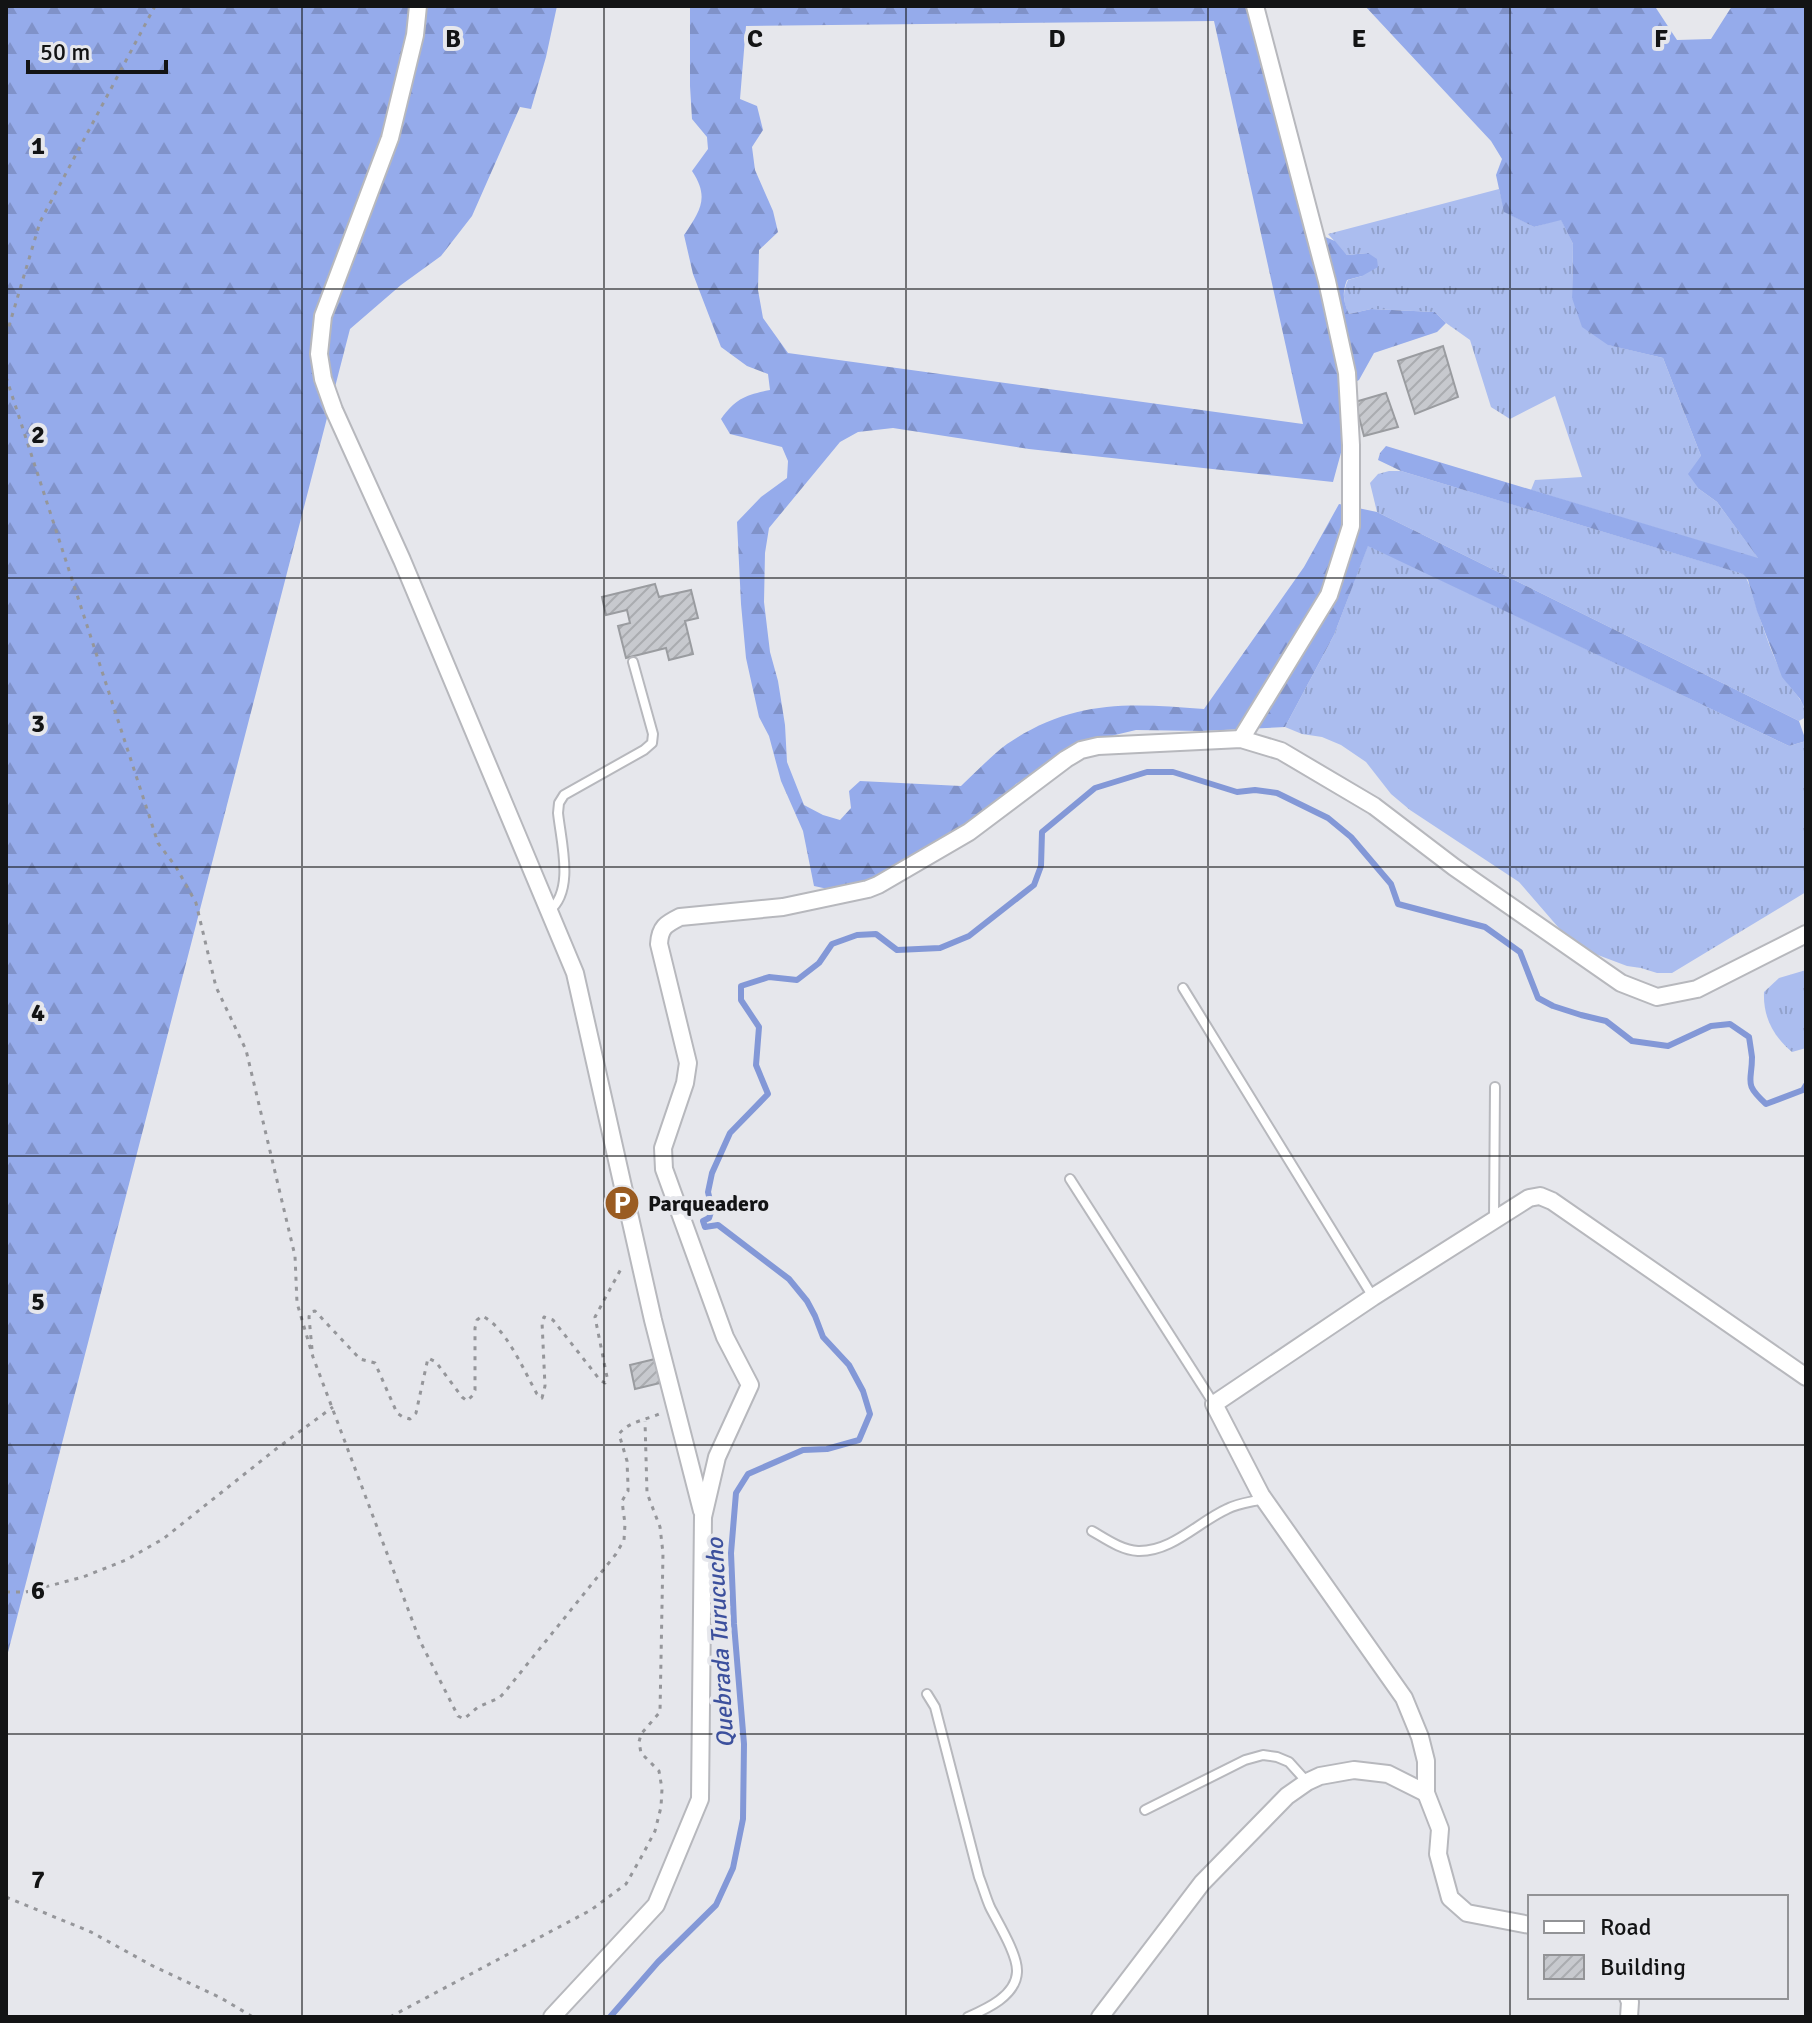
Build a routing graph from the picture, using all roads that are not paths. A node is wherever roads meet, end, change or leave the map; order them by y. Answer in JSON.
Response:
{"nodes":[{"id":1,"x":418,"y":6,"type":"edge"},
{"id":2,"x":1255,"y":6,"type":"edge"},
{"id":3,"x":633,"y":662,"type":"dead end"},
{"id":4,"x":1241,"y":739,"type":"junction"},
{"id":5,"x":549,"y":911,"type":"junction"},
{"id":6,"x":1806,"y":934,"type":"edge"},
{"id":7,"x":1183,"y":988,"type":"dead end"},
{"id":8,"x":1495,"y":1087,"type":"dead end"},
{"id":9,"x":1070,"y":1179,"type":"dead end"},
{"id":10,"x":1494,"y":1221,"type":"junction"},
{"id":11,"x":1373,"y":1297,"type":"junction"},
{"id":12,"x":1806,"y":1377,"type":"edge"},
{"id":13,"x":1214,"y":1404,"type":"junction"},
{"id":14,"x":1264,"y":1499,"type":"junction"},
{"id":15,"x":703,"y":1517,"type":"junction"},
{"id":16,"x":1092,"y":1531,"type":"dead end"},
{"id":17,"x":927,"y":1694,"type":"dead end"},
{"id":18,"x":1307,"y":1782,"type":"junction"},
{"id":19,"x":1426,"y":1793,"type":"junction"},
{"id":20,"x":1145,"y":1810,"type":"dead end"},
{"id":21,"x":1528,"y":1925,"type":"edge"},
{"id":22,"x":552,"y":2017,"type":"edge"},
{"id":23,"x":968,"y":2017,"type":"edge"},
{"id":24,"x":1100,"y":2017,"type":"edge"}],
"edges":[{"from":1,"to":5,"type":"street"},
{"from":2,"to":4,"type":"street"},
{"from":3,"to":5,"type":"lane"},
{"from":4,"to":6,"type":"street"},
{"from":4,"to":15,"type":"street"},
{"from":5,"to":15,"type":"street"},
{"from":7,"to":11,"type":"lane"},
{"from":8,"to":10,"type":"lane"},
{"from":9,"to":13,"type":"lane"},
{"from":10,"to":11,"type":"street"},
{"from":10,"to":12,"type":"street"},
{"from":11,"to":13,"type":"street"},
{"from":13,"to":14,"type":"street"},
{"from":14,"to":16,"type":"lane"},
{"from":14,"to":19,"type":"street"},
{"from":15,"to":22,"type":"street"},
{"from":17,"to":23,"type":"lane"},
{"from":18,"to":19,"type":"street"},
{"from":18,"to":20,"type":"lane"},
{"from":18,"to":24,"type":"street"},
{"from":19,"to":21,"type":"street"}]}
